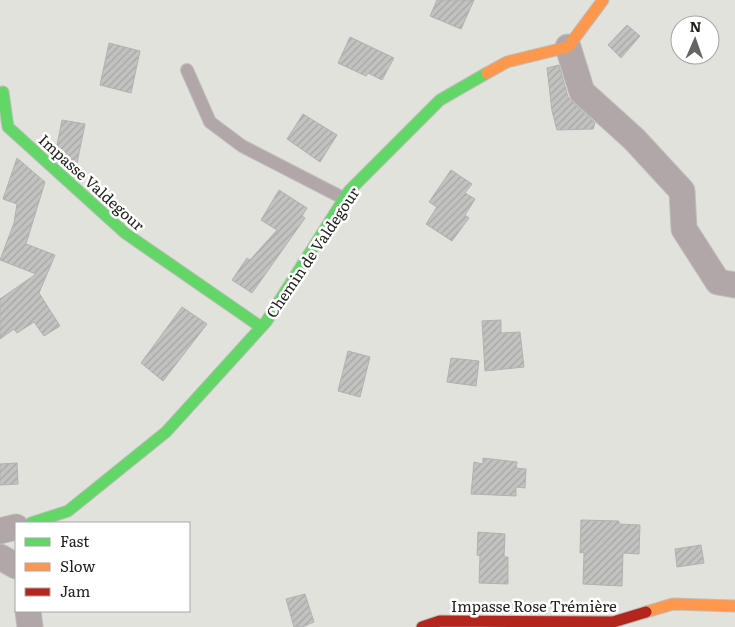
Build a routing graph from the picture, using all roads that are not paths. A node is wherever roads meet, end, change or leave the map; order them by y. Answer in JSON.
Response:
{"nodes":[{"id":1,"x":603,"y":0,"type":"edge"},
{"id":2,"x":568,"y":47,"type":"junction"},
{"id":3,"x":186,"y":70,"type":"dead end"},
{"id":4,"x":3,"y":92,"type":"dead end"},
{"id":5,"x":344,"y":199,"type":"junction"},
{"id":6,"x":735,"y":285,"type":"edge"},
{"id":7,"x":261,"y":327,"type":"junction"},
{"id":8,"x":64,"y":517,"type":"edge"},
{"id":9,"x":36,"y":522,"type":"edge"},
{"id":10,"x":15,"y":527,"type":"edge"},
{"id":11,"x":0,"y":531,"type":"edge"},
{"id":12,"x":0,"y":556,"type":"edge"},
{"id":13,"x":15,"y":565,"type":"edge"},
{"id":14,"x":735,"y":606,"type":"edge"},
{"id":15,"x":28,"y":612,"type":"edge"},
{"id":16,"x":30,"y":627,"type":"edge"},
{"id":17,"x":422,"y":627,"type":"edge"}],
"edges":[{"from":1,"to":2,"type":"street"},
{"from":2,"to":5,"type":"street","name":"Chemin de Valdegour"},
{"from":2,"to":6,"type":"street"},
{"from":3,"to":5,"type":"lane"},
{"from":4,"to":7,"type":"street","name":"Impasse Valdegour"},
{"from":5,"to":7,"type":"street","name":"Chemin de Valdegour"},
{"from":7,"to":8,"type":"street","name":"Chemin de Valdegour"},
{"from":8,"to":9,"type":"street","name":"Chemin de Valdegour"},
{"from":10,"to":11,"type":"street"},
{"from":12,"to":13,"type":"street"},
{"from":14,"to":17,"type":"street","name":"Impasse Rose Trémière"},
{"from":15,"to":16,"type":"street"}]}
